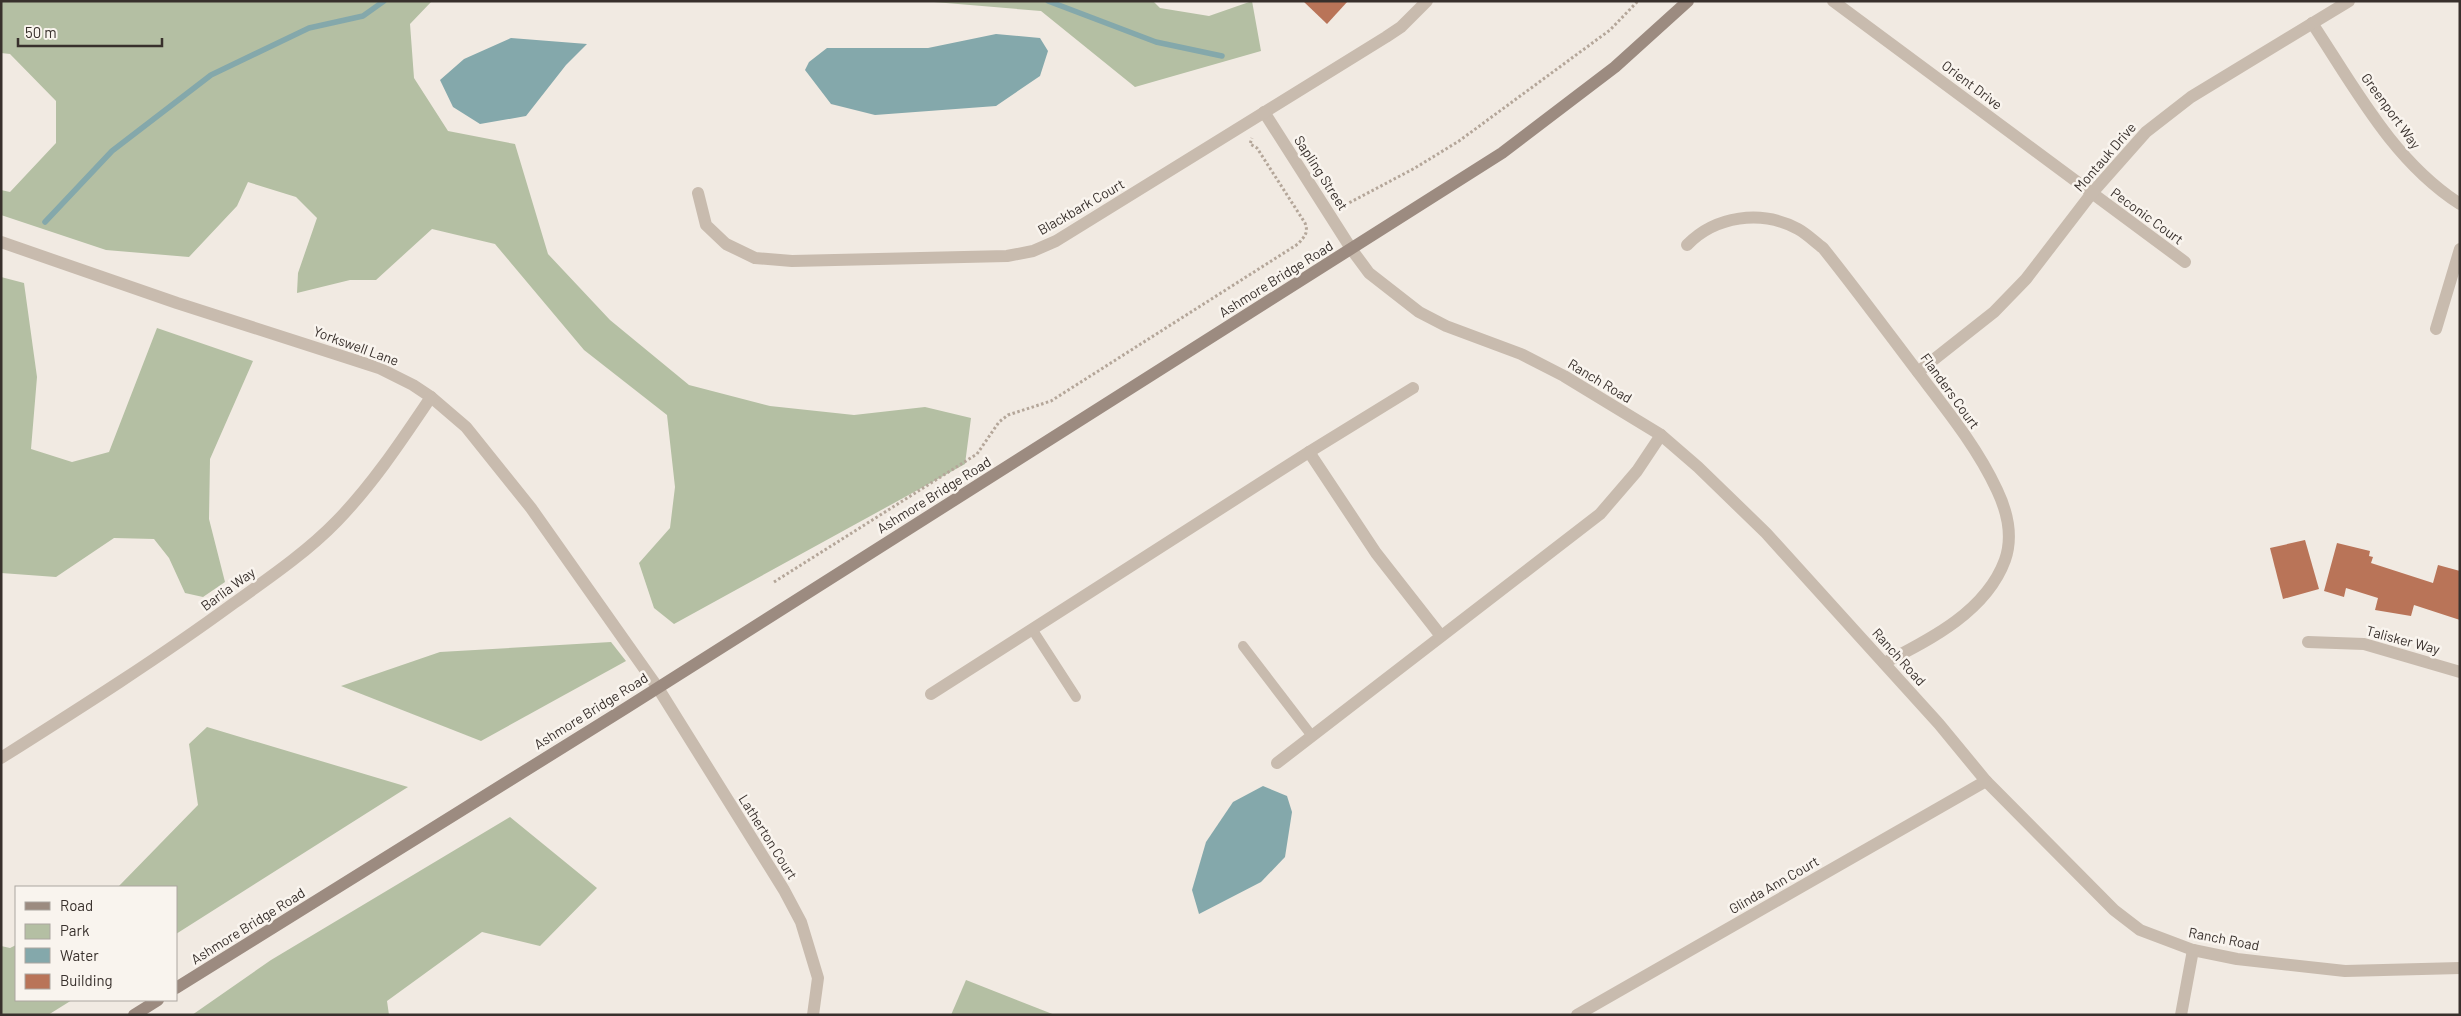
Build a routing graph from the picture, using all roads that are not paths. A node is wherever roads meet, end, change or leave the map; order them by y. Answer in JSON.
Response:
{"nodes":[{"id":1,"x":1688,"y":1,"type":"edge"},
{"id":2,"x":1832,"y":1,"type":"edge"},
{"id":3,"x":2349,"y":1,"type":"edge"},
{"id":4,"x":1423,"y":3,"type":"edge"},
{"id":5,"x":2312,"y":23,"type":"junction"},
{"id":6,"x":1264,"y":112,"type":"junction"},
{"id":7,"x":698,"y":193,"type":"dead end"},
{"id":8,"x":2092,"y":193,"type":"junction"},
{"id":9,"x":2460,"y":204,"type":"edge"},
{"id":10,"x":1,"y":242,"type":"edge"},
{"id":11,"x":1687,"y":245,"type":"dead end"},
{"id":12,"x":2460,"y":249,"type":"edge"},
{"id":13,"x":1352,"y":250,"type":"junction"},
{"id":14,"x":2185,"y":262,"type":"dead end"},
{"id":15,"x":2436,"y":329,"type":"dead end"},
{"id":16,"x":1918,"y":372,"type":"junction"},
{"id":17,"x":1413,"y":388,"type":"dead end"},
{"id":18,"x":430,"y":397,"type":"junction"},
{"id":19,"x":1661,"y":435,"type":"junction"},
{"id":20,"x":1309,"y":452,"type":"junction"},
{"id":21,"x":1032,"y":629,"type":"junction"},
{"id":22,"x":1441,"y":636,"type":"junction"},
{"id":23,"x":2308,"y":642,"type":"dead end"},
{"id":24,"x":1244,"y":646,"type":"dead end"},
{"id":25,"x":1884,"y":663,"type":"junction"},
{"id":26,"x":2460,"y":672,"type":"edge"},
{"id":27,"x":658,"y":688,"type":"junction"},
{"id":28,"x":931,"y":694,"type":"dead end"},
{"id":29,"x":1076,"y":697,"type":"dead end"},
{"id":30,"x":1312,"y":736,"type":"junction"},
{"id":31,"x":1,"y":758,"type":"edge"},
{"id":32,"x":1277,"y":763,"type":"dead end"},
{"id":33,"x":1986,"y":781,"type":"junction"},
{"id":34,"x":2193,"y":950,"type":"junction"},
{"id":35,"x":2460,"y":968,"type":"edge"},
{"id":36,"x":178,"y":987,"type":"edge"},
{"id":37,"x":156,"y":1001,"type":"edge"},
{"id":38,"x":134,"y":1015,"type":"edge"},
{"id":39,"x":812,"y":1015,"type":"edge"},
{"id":40,"x":1577,"y":1015,"type":"edge"},
{"id":41,"x":2181,"y":1015,"type":"edge"}],
"edges":[{"from":1,"to":13,"type":"main road","name":"Ashmore Bridge Road"},
{"from":2,"to":8,"type":"street","name":"Orient Drive"},
{"from":3,"to":5,"type":"street","name":"Montauk Drive"},
{"from":4,"to":6,"type":"street","name":"Blackbark Court"},
{"from":5,"to":8,"type":"street","name":"Montauk Drive"},
{"from":5,"to":9,"type":"street","name":"Greenport Way"},
{"from":6,"to":7,"type":"street","name":"Blackbark Court"},
{"from":6,"to":13,"type":"street","name":"Sapling Street"},
{"from":8,"to":14,"type":"street","name":"Peconic Court"},
{"from":8,"to":16,"type":"street","name":"Montauk Drive"},
{"from":10,"to":18,"type":"street","name":"Yorkswell Lane"},
{"from":11,"to":16,"type":"street","name":"Flanders Court"},
{"from":12,"to":15,"type":"street"},
{"from":13,"to":19,"type":"street","name":"Ranch Road"},
{"from":13,"to":27,"type":"main road","name":"Ashmore Bridge Road"},
{"from":16,"to":25,"type":"street","name":"Flanders Court"},
{"from":17,"to":20,"type":"street"},
{"from":18,"to":27,"type":"street","name":"Yorkswell Lane"},
{"from":18,"to":31,"type":"street","name":"Barlia Way"},
{"from":19,"to":22,"type":"street"},
{"from":19,"to":25,"type":"street","name":"Ranch Road"},
{"from":20,"to":21,"type":"street"},
{"from":20,"to":22,"type":"street"},
{"from":21,"to":28,"type":"street"},
{"from":21,"to":29,"type":"lane"},
{"from":22,"to":30,"type":"street"},
{"from":23,"to":26,"type":"street","name":"Talisker Way"},
{"from":24,"to":30,"type":"lane"},
{"from":25,"to":33,"type":"street","name":"Ranch Road"},
{"from":27,"to":36,"type":"main road","name":"Ashmore Bridge Road"},
{"from":27,"to":39,"type":"street","name":"Latherton Court"},
{"from":30,"to":32,"type":"street"},
{"from":33,"to":34,"type":"street","name":"Ranch Road"},
{"from":33,"to":40,"type":"street","name":"Glinda Ann Court"},
{"from":34,"to":35,"type":"street","name":"Ranch Road"},
{"from":34,"to":41,"type":"street"},
{"from":37,"to":38,"type":"main road"}]}
